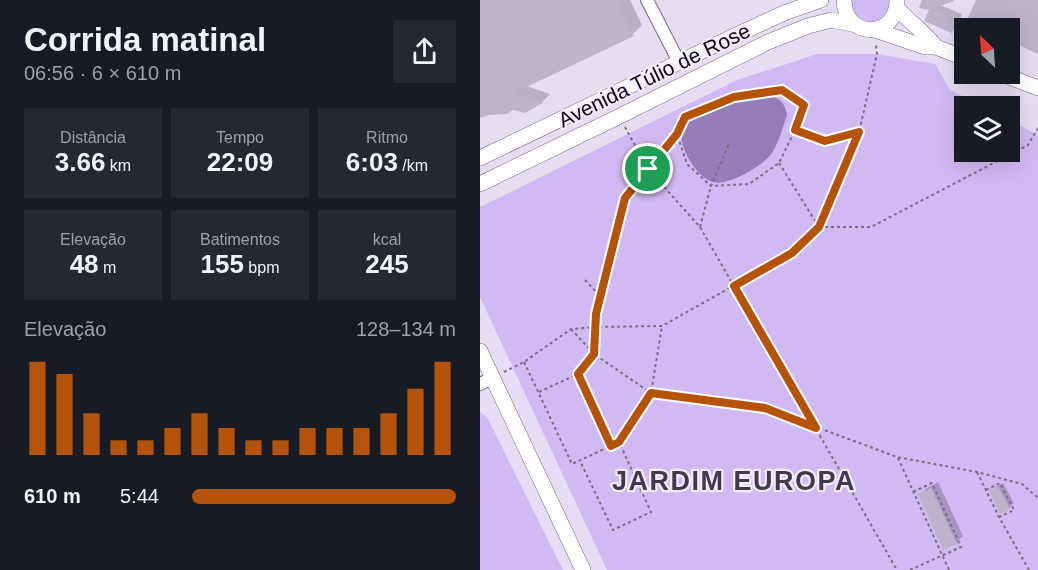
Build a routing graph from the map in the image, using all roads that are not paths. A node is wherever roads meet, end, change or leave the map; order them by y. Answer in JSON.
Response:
{"nodes":[{"id":1,"x":647,"y":0,"type":"edge"},
{"id":2,"x":821,"y":0,"type":"edge"},
{"id":3,"x":844,"y":0,"type":"edge"},
{"id":4,"x":897,"y":4,"type":"edge"},
{"id":5,"x":853,"y":24,"type":"junction"},
{"id":6,"x":875,"y":30,"type":"junction"},
{"id":7,"x":936,"y":47,"type":"junction"},
{"id":8,"x":954,"y":54,"type":"edge"},
{"id":9,"x":679,"y":62,"type":"junction"},
{"id":10,"x":1020,"y":81,"type":"edge"},
{"id":11,"x":1038,"y":88,"type":"edge"},
{"id":12,"x":480,"y":158,"type":"edge"},
{"id":13,"x":480,"y":184,"type":"edge"},
{"id":14,"x":480,"y":351,"type":"edge"},
{"id":15,"x":486,"y":381,"type":"edge"},
{"id":16,"x":583,"y":570,"type":"edge"}],
"edges":[{"from":1,"to":9,"type":"street"},
{"from":2,"to":9,"type":"street","name":"Avenida Túlio de Rose"},
{"from":3,"to":5,"type":"street"},
{"from":4,"to":6,"type":"street"},
{"from":4,"to":7,"type":"street"},
{"from":5,"to":6,"type":"street","name":"Avenida Túlio de Rose"},
{"from":5,"to":13,"type":"street","name":"Avenida Túlio de Rose"},
{"from":6,"to":7,"type":"street","name":"Avenida Túlio de Rose"},
{"from":7,"to":8,"type":"street"},
{"from":9,"to":12,"type":"street","name":"Avenida Túlio de Rose"},
{"from":10,"to":11,"type":"street"},
{"from":14,"to":15,"type":"street"},
{"from":15,"to":16,"type":"street"}]}
